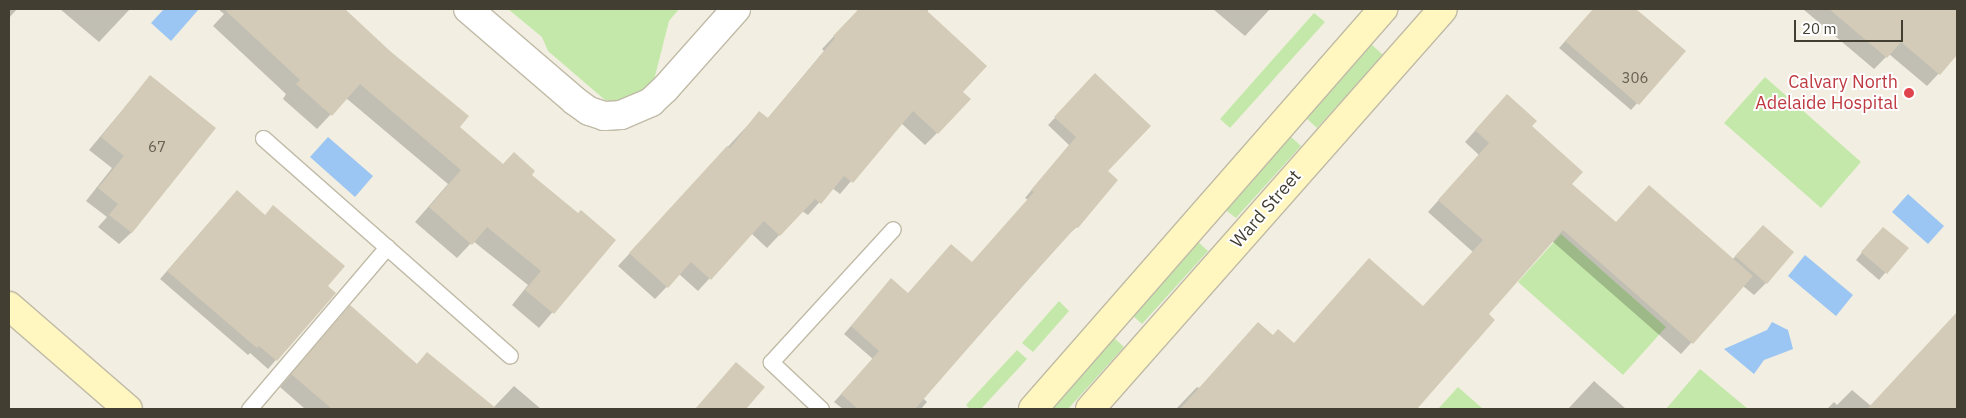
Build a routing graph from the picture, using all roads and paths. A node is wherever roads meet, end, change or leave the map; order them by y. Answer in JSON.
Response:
{"nodes":[{"id":1,"x":468,"y":9,"type":"edge"},
{"id":2,"x":736,"y":9,"type":"edge"},
{"id":3,"x":1383,"y":9,"type":"edge"},
{"id":4,"x":1439,"y":10,"type":"edge"},
{"id":5,"x":263,"y":138,"type":"dead end"},
{"id":6,"x":893,"y":229,"type":"dead end"},
{"id":7,"x":386,"y":247,"type":"junction"},
{"id":8,"x":9,"y":306,"type":"edge"},
{"id":9,"x":510,"y":356,"type":"dead end"},
{"id":10,"x":128,"y":409,"type":"edge"},
{"id":11,"x":249,"y":409,"type":"edge"},
{"id":12,"x":821,"y":409,"type":"edge"},
{"id":13,"x":1033,"y":409,"type":"edge"},
{"id":14,"x":1090,"y":409,"type":"edge"}],
"edges":[{"from":1,"to":2,"type":"street"},
{"from":3,"to":13,"type":"street"},
{"from":4,"to":14,"type":"street","name":"Ward Street"},
{"from":5,"to":7,"type":"lane"},
{"from":6,"to":12,"type":"lane"},
{"from":7,"to":9,"type":"lane"},
{"from":7,"to":11,"type":"lane"},
{"from":8,"to":10,"type":"street"}]}
